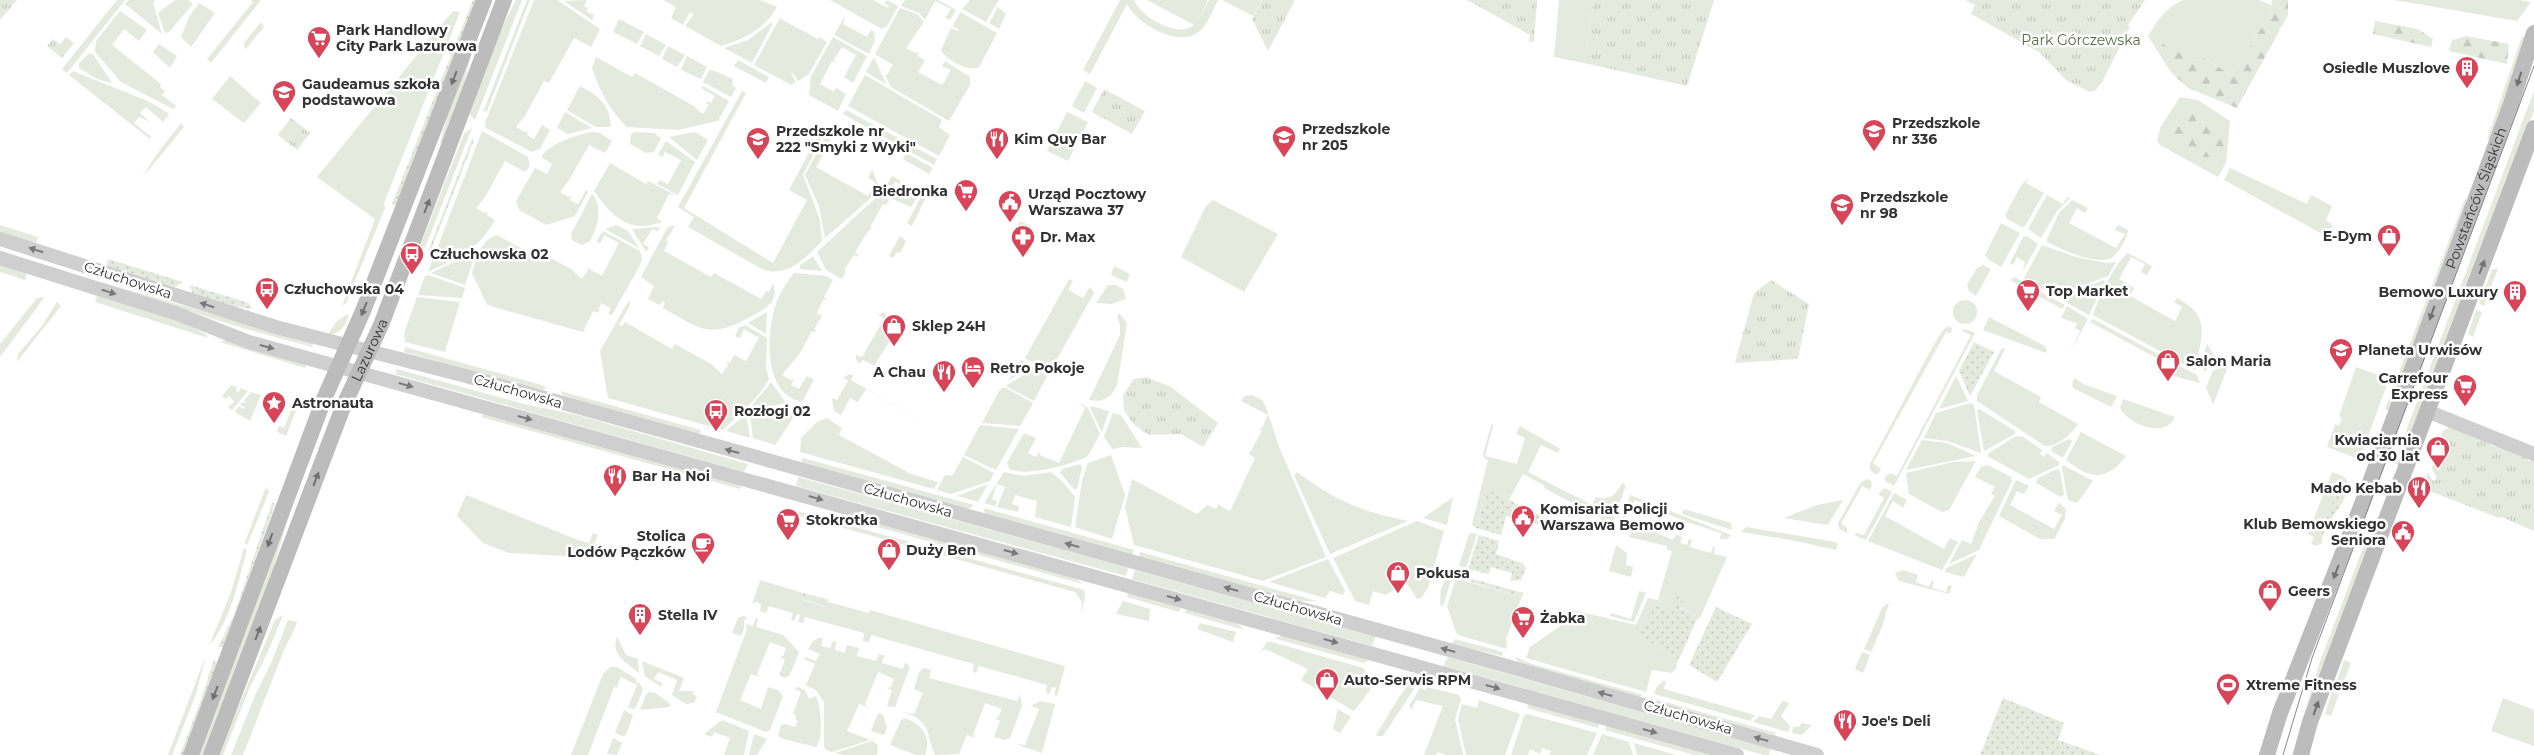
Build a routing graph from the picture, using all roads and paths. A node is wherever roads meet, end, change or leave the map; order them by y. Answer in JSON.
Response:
{"nodes":[{"id":1,"x":484,"y":0,"type":"edge"},
{"id":2,"x":504,"y":0,"type":"edge"},
{"id":3,"x":2534,"y":33,"type":"edge"},
{"id":4,"x":2534,"y":128,"type":"edge"},
{"id":5,"x":0,"y":239,"type":"edge"},
{"id":6,"x":0,"y":258,"type":"edge"},
{"id":7,"x":348,"y":345,"type":"junction"},
{"id":8,"x":369,"y":350,"type":"junction"},
{"id":9,"x":338,"y":366,"type":"junction"},
{"id":10,"x":359,"y":372,"type":"junction"},
{"id":11,"x":2427,"y":410,"type":"junction"},
{"id":12,"x":2534,"y":454,"type":"edge"},
{"id":13,"x":191,"y":755,"type":"edge"},
{"id":14,"x":211,"y":755,"type":"edge"},
{"id":15,"x":1737,"y":755,"type":"edge"},
{"id":16,"x":1817,"y":755,"type":"edge"},
{"id":17,"x":2267,"y":755,"type":"edge"},
{"id":18,"x":2301,"y":755,"type":"edge"}],
"edges":[{"from":1,"to":7,"type":"main road","name":"Lazurowa","one_way":true},
{"from":8,"to":2,"type":"main road","name":"Lazurowa","one_way":true},
{"from":3,"to":17,"type":"main road","name":"Powstańców Śląskich","one_way":true},
{"from":11,"to":4,"type":"main road","one_way":true},
{"from":7,"to":5,"type":"street","name":"Człuchowska","one_way":true},
{"from":6,"to":9,"type":"street","name":"Człuchowska","one_way":true},
{"from":7,"to":8,"type":"street","name":"Człuchowska"},
{"from":7,"to":9,"type":"main road","name":"Lazurowa"},
{"from":8,"to":10,"type":"main road","name":"Lazurowa"},
{"from":16,"to":8,"type":"street","name":"Człuchowska","one_way":true},
{"from":9,"to":10,"type":"street","name":"Człuchowska"},
{"from":9,"to":13,"type":"main road","name":"Lazurowa","one_way":true},
{"from":14,"to":10,"type":"main road","name":"Lazurowa","one_way":true},
{"from":10,"to":15,"type":"street","name":"Człuchowska","one_way":true},
{"from":11,"to":12,"type":"street"},
{"from":18,"to":11,"type":"main road","one_way":true}]}
